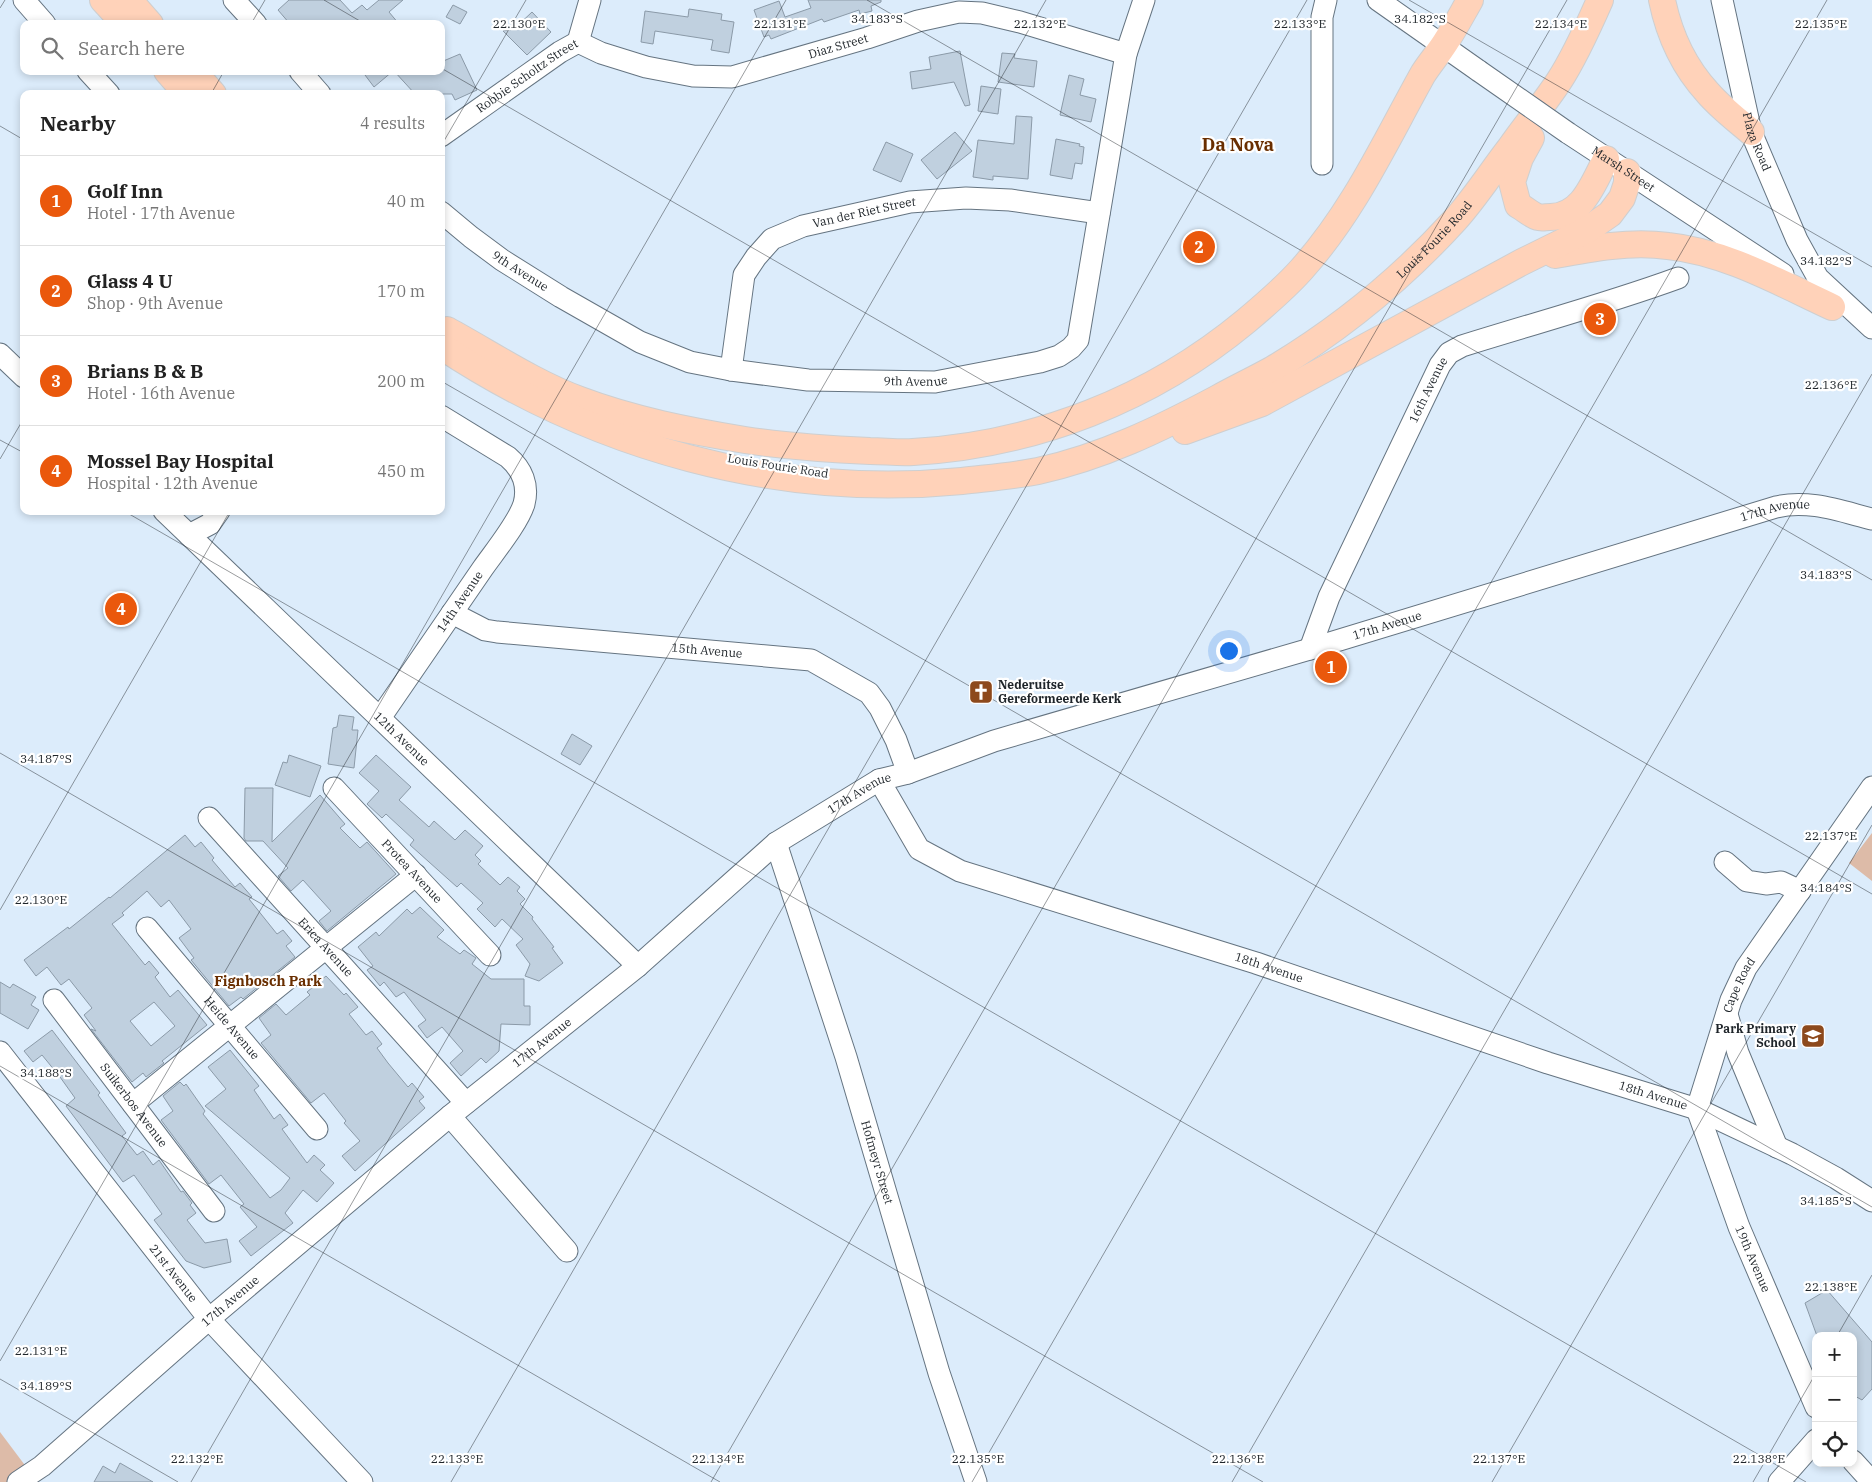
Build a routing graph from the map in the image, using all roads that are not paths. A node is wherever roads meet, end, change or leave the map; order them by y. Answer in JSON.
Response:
{"nodes":[{"id":1,"x":24,"y":0,"type":"edge"},
{"id":2,"x":104,"y":0,"type":"edge"},
{"id":3,"x":129,"y":0,"type":"edge"},
{"id":4,"x":234,"y":0,"type":"edge"},
{"id":5,"x":590,"y":0,"type":"edge"},
{"id":6,"x":1144,"y":0,"type":"edge"},
{"id":7,"x":1326,"y":0,"type":"edge"},
{"id":8,"x":1378,"y":0,"type":"edge"},
{"id":9,"x":1470,"y":0,"type":"edge"},
{"id":10,"x":1600,"y":0,"type":"edge"},
{"id":11,"x":1662,"y":0,"type":"edge"},
{"id":12,"x":1722,"y":0,"type":"edge"},
{"id":13,"x":42,"y":20,"type":"edge"},
{"id":14,"x":122,"y":20,"type":"edge"},
{"id":15,"x":146,"y":20,"type":"edge"},
{"id":16,"x":252,"y":20,"type":"edge"},
{"id":17,"x":578,"y":42,"type":"junction"},
{"id":18,"x":1444,"y":45,"type":"junction"},
{"id":19,"x":1126,"y":54,"type":"junction"},
{"id":20,"x":92,"y":75,"type":"edge"},
{"id":21,"x":170,"y":75,"type":"edge"},
{"id":22,"x":196,"y":75,"type":"edge"},
{"id":23,"x":303,"y":75,"type":"edge"},
{"id":24,"x":1560,"y":79,"type":"junction"},
{"id":25,"x":105,"y":90,"type":"edge"},
{"id":26,"x":184,"y":90,"type":"edge"},
{"id":27,"x":210,"y":90,"type":"edge"},
{"id":28,"x":317,"y":90,"type":"edge"},
{"id":29,"x":1751,"y":132,"type":"junction"},
{"id":30,"x":445,"y":133,"type":"edge"},
{"id":31,"x":1322,"y":164,"type":"dead end"},
{"id":32,"x":1616,"y":166,"type":"junction"},
{"id":33,"x":1099,"y":213,"type":"junction"},
{"id":34,"x":445,"y":215,"type":"edge"},
{"id":35,"x":1797,"y":240,"type":"junction"},
{"id":36,"x":1522,"y":262,"type":"junction"},
{"id":37,"x":1678,"y":278,"type":"dead end"},
{"id":38,"x":1793,"y":281,"type":"junction"},
{"id":39,"x":1832,"y":307,"type":"junction"},
{"id":40,"x":1872,"y":328,"type":"edge"},
{"id":41,"x":1872,"y":333,"type":"edge"},
{"id":42,"x":445,"y":335,"type":"edge"},
{"id":43,"x":445,"y":335,"type":"edge"},
{"id":44,"x":445,"y":336,"type":"edge"},
{"id":45,"x":0,"y":354,"type":"edge"},
{"id":46,"x":731,"y":370,"type":"junction"},
{"id":47,"x":20,"y":373,"type":"edge"},
{"id":48,"x":1197,"y":410,"type":"junction"},
{"id":49,"x":445,"y":418,"type":"edge"},
{"id":50,"x":1038,"y":471,"type":"junction"},
{"id":51,"x":168,"y":515,"type":"edge"},
{"id":52,"x":216,"y":515,"type":"edge"},
{"id":53,"x":1872,"y":519,"type":"edge"},
{"id":54,"x":189,"y":535,"type":"junction"},
{"id":55,"x":452,"y":614,"type":"junction"},
{"id":56,"x":1310,"y":649,"type":"junction"},
{"id":57,"x":380,"y":718,"type":"junction"},
{"id":58,"x":908,"y":773,"type":"junction"},
{"id":59,"x":878,"y":780,"type":"junction"},
{"id":60,"x":1872,"y":787,"type":"edge"},
{"id":61,"x":334,"y":788,"type":"dead end"},
{"id":62,"x":209,"y":818,"type":"dead end"},
{"id":63,"x":776,"y":843,"type":"junction"},
{"id":64,"x":1724,"y":862,"type":"dead end"},
{"id":65,"x":416,"y":875,"type":"junction"},
{"id":66,"x":1800,"y":891,"type":"junction"},
{"id":67,"x":147,"y":928,"type":"dead end"},
{"id":68,"x":326,"y":948,"type":"junction"},
{"id":69,"x":490,"y":954,"type":"dead end"},
{"id":70,"x":638,"y":966,"type":"junction"},
{"id":71,"x":54,"y":1000,"type":"dead end"},
{"id":72,"x":1727,"y":1014,"type":"junction"},
{"id":73,"x":230,"y":1026,"type":"junction"},
{"id":74,"x":0,"y":1052,"type":"edge"},
{"id":75,"x":133,"y":1104,"type":"junction"},
{"id":76,"x":1697,"y":1109,"type":"junction"},
{"id":77,"x":458,"y":1110,"type":"junction"},
{"id":78,"x":317,"y":1129,"type":"dead end"},
{"id":79,"x":1777,"y":1147,"type":"junction"},
{"id":80,"x":1872,"y":1201,"type":"edge"},
{"id":81,"x":214,"y":1211,"type":"dead end"},
{"id":82,"x":567,"y":1250,"type":"dead end"},
{"id":83,"x":209,"y":1319,"type":"junction"},
{"id":84,"x":1812,"y":1398,"type":"edge"},
{"id":85,"x":1812,"y":1445,"type":"edge"},
{"id":86,"x":1857,"y":1465,"type":"edge"},
{"id":87,"x":18,"y":1482,"type":"edge"},
{"id":88,"x":362,"y":1482,"type":"edge"},
{"id":89,"x":976,"y":1482,"type":"edge"},
{"id":90,"x":1779,"y":1482,"type":"edge"},
{"id":91,"x":1872,"y":1482,"type":"edge"}],
"edges":[{"from":1,"to":13,"type":"street"},
{"from":2,"to":14,"type":"main road"},
{"from":3,"to":15,"type":"main road"},
{"from":4,"to":16,"type":"street"},
{"from":5,"to":17,"type":"street","name":"Robbie Scholtz Street"},
{"from":6,"to":19,"type":"street","name":"9th Avenue"},
{"from":7,"to":31,"type":"street"},
{"from":8,"to":18,"type":"street","name":"Marsh Street"},
{"from":9,"to":18,"type":"main road"},
{"from":10,"to":24,"type":"main road","name":"Louis Fourie Road"},
{"from":11,"to":29,"type":"main road"},
{"from":12,"to":29,"type":"street","name":"Plaza Road"},
{"from":17,"to":19,"type":"street","name":"Diaz Street"},
{"from":17,"to":30,"type":"street","name":"Robbie Scholtz Street"},
{"from":18,"to":32,"type":"street","name":"Marsh Street","bridge":true},
{"from":18,"to":42,"type":"main road"},
{"from":19,"to":33,"type":"street","name":"9th Avenue"},
{"from":20,"to":25,"type":"street"},
{"from":21,"to":26,"type":"main road"},
{"from":22,"to":27,"type":"main road"},
{"from":23,"to":28,"type":"street"},
{"from":24,"to":32,"type":"main road"},
{"from":24,"to":48,"type":"main road","name":"Louis Fourie Road"},
{"from":29,"to":35,"type":"street","name":"Plaza Road"},
{"from":32,"to":36,"type":"main road"},
{"from":32,"to":38,"type":"street","name":"Marsh Street"},
{"from":33,"to":46,"type":"street","name":"Van der Riet Street"},
{"from":33,"to":46,"type":"street","name":"9th Avenue"},
{"from":34,"to":46,"type":"street","name":"9th Avenue"},
{"from":35,"to":38,"type":"street","name":"Plaza Road"},
{"from":35,"to":40,"type":"street"},
{"from":36,"to":39,"type":"main road"},
{"from":36,"to":50,"type":"main road"},
{"from":37,"to":56,"type":"street","name":"16th Avenue"},
{"from":38,"to":39,"type":"street","name":"Marsh Street"},
{"from":39,"to":41,"type":"street","name":"Marsh Street"},
{"from":43,"to":48,"type":"main road","name":"Louis Fourie Road"},
{"from":44,"to":50,"type":"main road","name":"Louis Fourie Road"},
{"from":45,"to":47,"type":"street"},
{"from":48,"to":50,"type":"main road","name":"Louis Fourie Road"},
{"from":49,"to":55,"type":"street","name":"14th Avenue"},
{"from":51,"to":54,"type":"street","name":"12th Avenue"},
{"from":52,"to":54,"type":"street"},
{"from":53,"to":56,"type":"street","name":"17th Avenue"},
{"from":54,"to":57,"type":"street","name":"12th Avenue"},
{"from":55,"to":57,"type":"street","name":"14th Avenue"},
{"from":55,"to":58,"type":"street","name":"15th Avenue"},
{"from":56,"to":58,"type":"street","name":"17th Avenue"},
{"from":57,"to":70,"type":"street","name":"12th Avenue"},
{"from":58,"to":59,"type":"street","name":"17th Avenue"},
{"from":59,"to":63,"type":"street","name":"17th Avenue"},
{"from":59,"to":76,"type":"street","name":"18th Avenue"},
{"from":60,"to":66,"type":"street","name":"Cape Road"},
{"from":61,"to":65,"type":"street","name":"Protea Avenue"},
{"from":62,"to":68,"type":"street","name":"Erica Avenue"},
{"from":63,"to":70,"type":"street","name":"17th Avenue"},
{"from":63,"to":89,"type":"street","name":"Hofmeyr Street"},
{"from":64,"to":66,"type":"street"},
{"from":65,"to":68,"type":"street"},
{"from":65,"to":69,"type":"street","name":"Protea Avenue"},
{"from":66,"to":72,"type":"street","name":"Cape Road"},
{"from":67,"to":73,"type":"street","name":"Heide Avenue"},
{"from":68,"to":73,"type":"street"},
{"from":68,"to":77,"type":"street","name":"Erica Avenue"},
{"from":70,"to":77,"type":"street","name":"17th Avenue"},
{"from":71,"to":75,"type":"street","name":"Suikerbos Avenue"},
{"from":72,"to":76,"type":"street","name":"Cape Road"},
{"from":72,"to":79,"type":"street"},
{"from":73,"to":75,"type":"street"},
{"from":73,"to":78,"type":"street","name":"Heide Avenue"},
{"from":74,"to":83,"type":"street","name":"21st Avenue"},
{"from":75,"to":81,"type":"street","name":"Suikerbos Avenue"},
{"from":76,"to":79,"type":"street"},
{"from":76,"to":84,"type":"street","name":"19th Avenue"},
{"from":77,"to":82,"type":"street","name":"Erica Avenue"},
{"from":77,"to":83,"type":"street","name":"17th Avenue"},
{"from":79,"to":80,"type":"street"},
{"from":83,"to":87,"type":"street","name":"17th Avenue"},
{"from":83,"to":88,"type":"street","name":"21st Avenue"},
{"from":85,"to":90,"type":"street"},
{"from":86,"to":91,"type":"street"}]}
